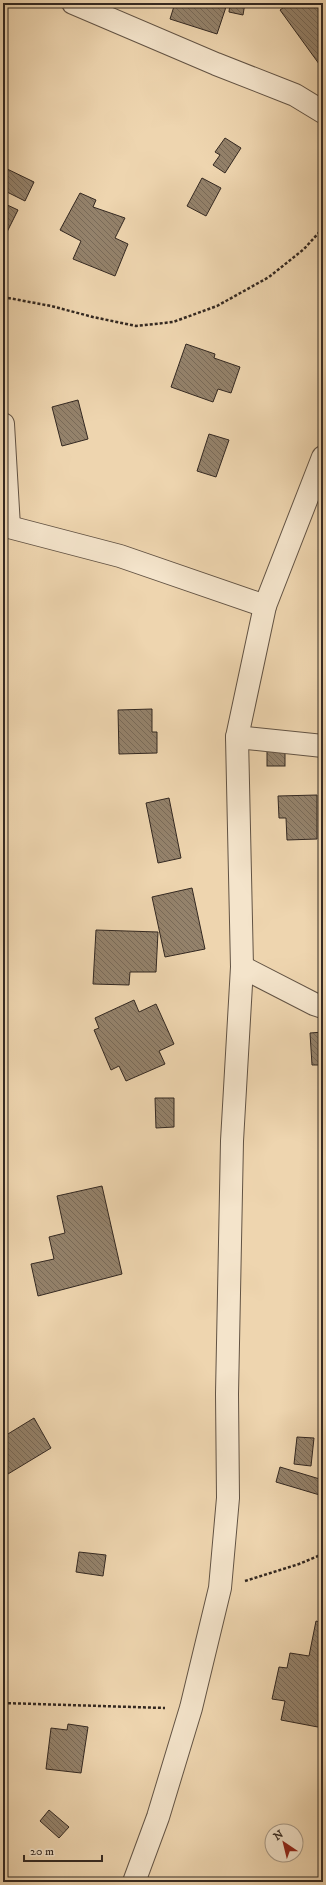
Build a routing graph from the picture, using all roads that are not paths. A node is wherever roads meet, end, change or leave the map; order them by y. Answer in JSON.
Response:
{"nodes":[{"id":1,"x":73,"y":3,"type":"edge"},
{"id":2,"x":323,"y":112,"type":"edge"},
{"id":3,"x":3,"y":424,"type":"edge"},
{"id":4,"x":323,"y":457,"type":"edge"},
{"id":5,"x":6,"y":528,"type":"edge"},
{"id":6,"x":265,"y":606,"type":"junction"},
{"id":7,"x":237,"y":737,"type":"junction"},
{"id":8,"x":323,"y":746,"type":"edge"},
{"id":9,"x":242,"y":967,"type":"junction"},
{"id":10,"x":323,"y":1007,"type":"edge"},
{"id":11,"x":134,"y":1882,"type":"edge"}],
"edges":[{"from":1,"to":2,"type":"street"},
{"from":3,"to":5,"type":"street"},
{"from":4,"to":6,"type":"street"},
{"from":5,"to":6,"type":"street"},
{"from":6,"to":7,"type":"street"},
{"from":7,"to":8,"type":"street"},
{"from":7,"to":9,"type":"street"},
{"from":9,"to":10,"type":"street"},
{"from":9,"to":11,"type":"street"}]}
